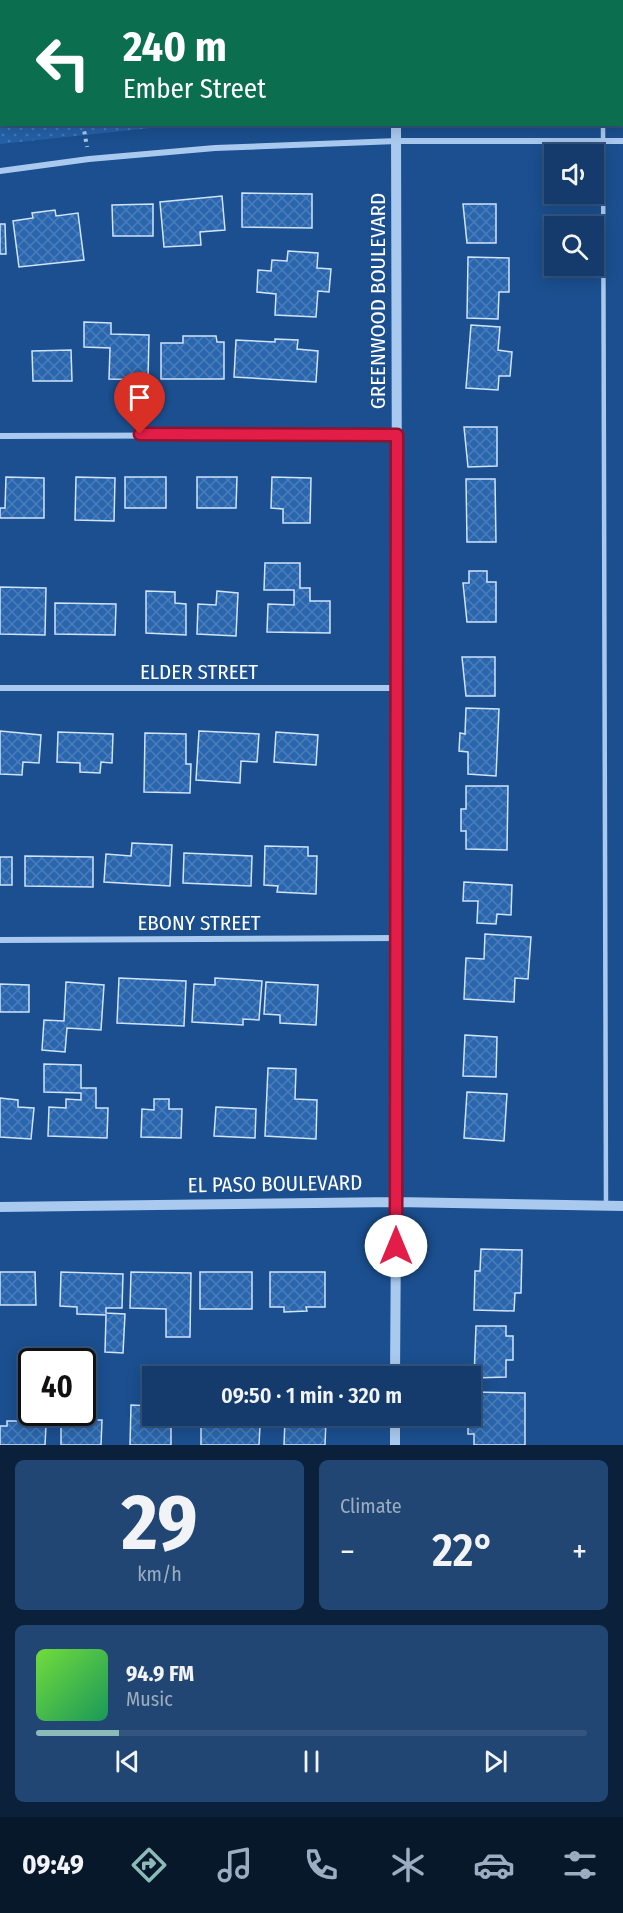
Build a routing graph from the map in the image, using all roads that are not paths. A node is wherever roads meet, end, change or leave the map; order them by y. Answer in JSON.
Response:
{"nodes":[{"id":1,"x":396,"y":126,"type":"edge"},
{"id":2,"x":603,"y":126,"type":"edge"},
{"id":3,"x":397,"y":141,"type":"junction"},
{"id":4,"x":605,"y":141,"type":"junction"},
{"id":5,"x":623,"y":141,"type":"edge"},
{"id":6,"x":0,"y":171,"type":"edge"},
{"id":7,"x":397,"y":435,"type":"junction"},
{"id":8,"x":0,"y":436,"type":"edge"},
{"id":9,"x":0,"y":688,"type":"edge"},
{"id":10,"x":397,"y":688,"type":"junction"},
{"id":11,"x":398,"y":938,"type":"junction"},
{"id":12,"x":0,"y":940,"type":"edge"},
{"id":13,"x":396,"y":1202,"type":"junction"},
{"id":14,"x":606,"y":1205,"type":"junction"},
{"id":15,"x":623,"y":1206,"type":"edge"},
{"id":16,"x":0,"y":1207,"type":"edge"},
{"id":17,"x":395,"y":1366,"type":"edge"},
{"id":18,"x":395,"y":1426,"type":"edge"},
{"id":19,"x":395,"y":1445,"type":"edge"}],
"edges":[{"from":1,"to":3,"type":"street","name":"GREENWOOD BOULEVARD"},
{"from":2,"to":4,"type":"lane"},
{"from":3,"to":4,"type":"street"},
{"from":3,"to":6,"type":"street"},
{"from":3,"to":7,"type":"street","name":"GREENWOOD BOULEVARD"},
{"from":4,"to":5,"type":"street"},
{"from":4,"to":14,"type":"lane"},
{"from":7,"to":8,"type":"street"},
{"from":7,"to":10,"type":"street","name":"GREENWOOD BOULEVARD"},
{"from":9,"to":10,"type":"street","name":"ELDER STREET"},
{"from":10,"to":11,"type":"street","name":"GREENWOOD BOULEVARD"},
{"from":11,"to":12,"type":"street","name":"EBONY STREET"},
{"from":11,"to":13,"type":"street","name":"GREENWOOD BOULEVARD"},
{"from":13,"to":14,"type":"street","name":"EL PASO BOULEVARD"},
{"from":13,"to":16,"type":"street","name":"EL PASO BOULEVARD"},
{"from":13,"to":17,"type":"street","name":"GREENWOOD BOULEVARD"},
{"from":14,"to":15,"type":"street","name":"EL PASO BOULEVARD"},
{"from":18,"to":19,"type":"street"}]}
